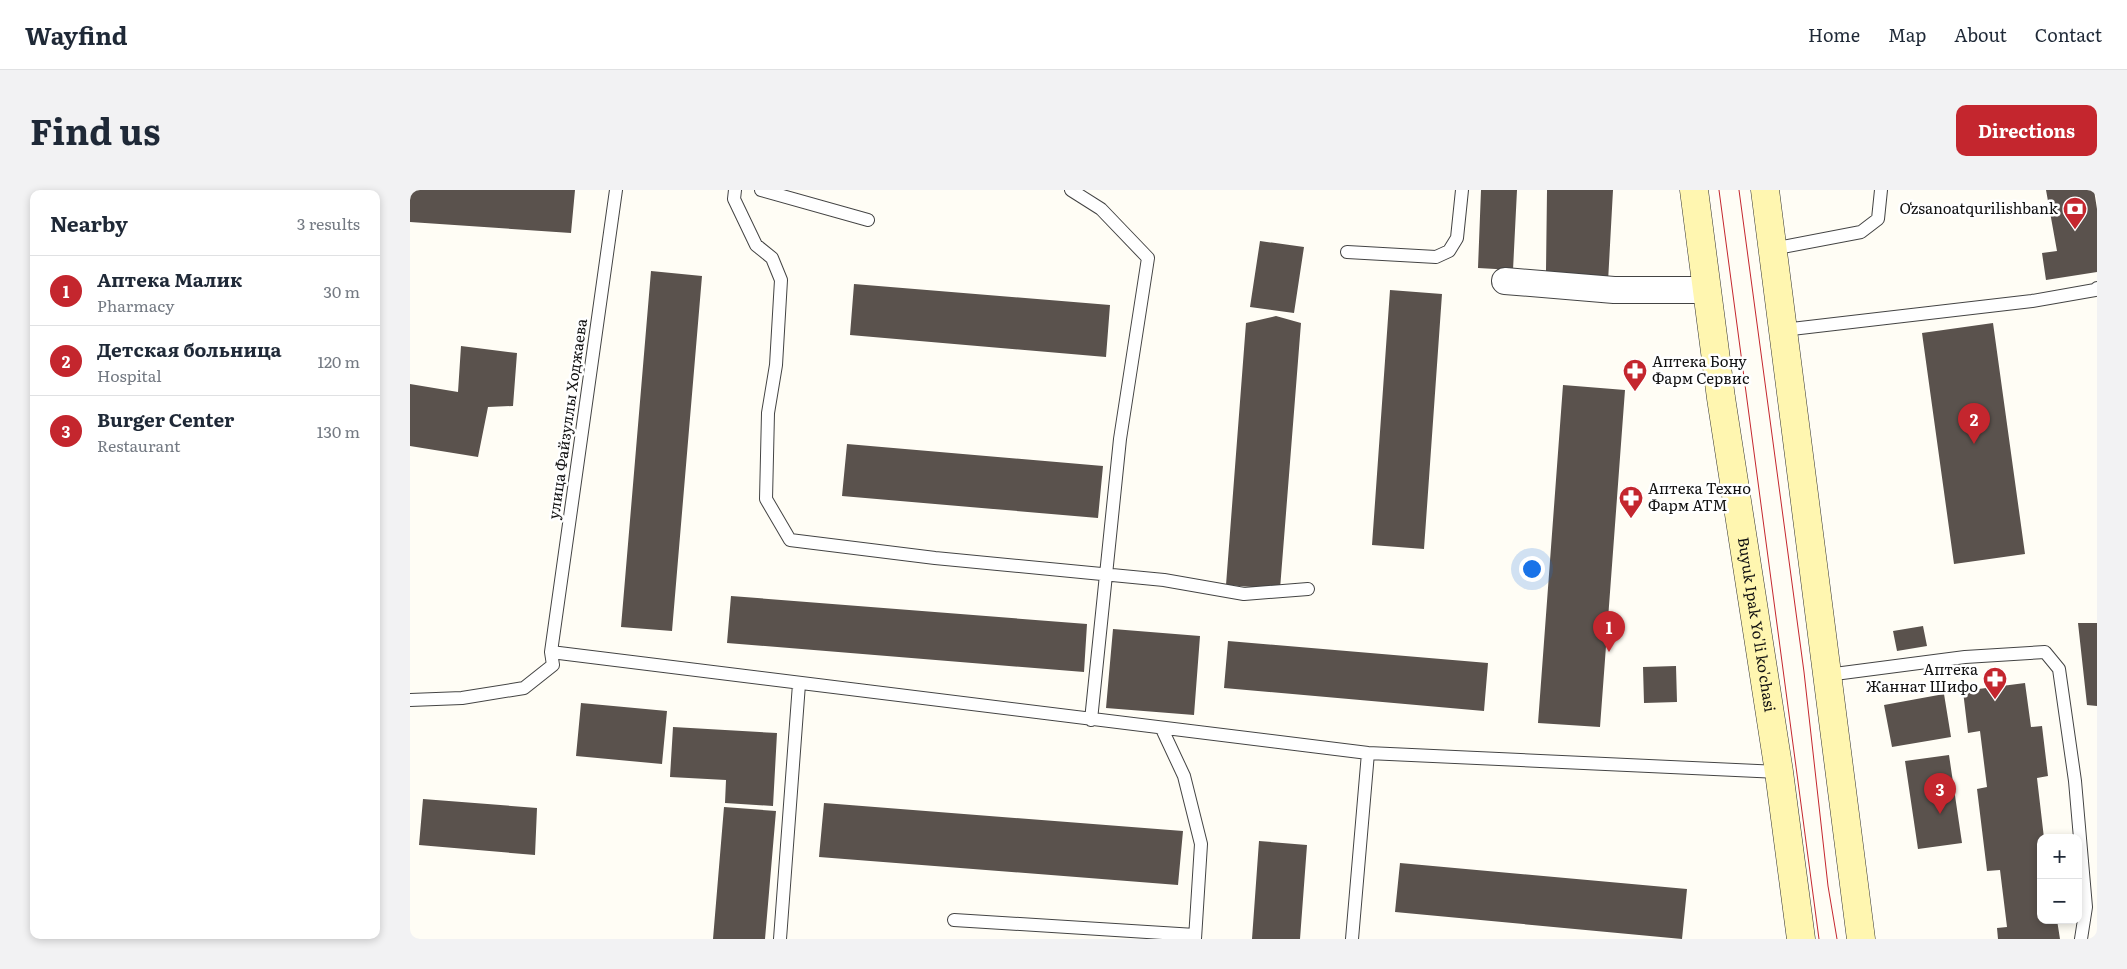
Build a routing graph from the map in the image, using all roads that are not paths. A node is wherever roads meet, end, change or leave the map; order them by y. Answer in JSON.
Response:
{"nodes":[{"id":1,"x":616,"y":190,"type":"edge"},
{"id":2,"x":735,"y":190,"type":"edge"},
{"id":3,"x":761,"y":190,"type":"edge"},
{"id":4,"x":1071,"y":190,"type":"edge"},
{"id":5,"x":1462,"y":190,"type":"edge"},
{"id":6,"x":1694,"y":190,"type":"edge"},
{"id":7,"x":1765,"y":190,"type":"edge"},
{"id":8,"x":1881,"y":190,"type":"edge"},
{"id":9,"x":868,"y":220,"type":"dead end"},
{"id":10,"x":1772,"y":249,"type":"junction"},
{"id":11,"x":1347,"y":252,"type":"dead end"},
{"id":12,"x":1505,"y":281,"type":"dead end"},
{"id":13,"x":2097,"y":288,"type":"edge"},
{"id":14,"x":1707,"y":290,"type":"junction"},
{"id":15,"x":1783,"y":330,"type":"junction"},
{"id":16,"x":1106,"y":574,"type":"junction"},
{"id":17,"x":1308,"y":589,"type":"dead end"},
{"id":18,"x":551,"y":652,"type":"junction"},
{"id":19,"x":1827,"y":675,"type":"junction"},
{"id":20,"x":799,"y":684,"type":"junction"},
{"id":21,"x":410,"y":700,"type":"edge"},
{"id":22,"x":1090,"y":720,"type":"junction"},
{"id":23,"x":1162,"y":729,"type":"junction"},
{"id":24,"x":1368,"y":752,"type":"junction"},
{"id":25,"x":1779,"y":772,"type":"junction"},
{"id":26,"x":954,"y":920,"type":"dead end"},
{"id":27,"x":1195,"y":937,"type":"edge"},
{"id":28,"x":780,"y":939,"type":"edge"},
{"id":29,"x":1352,"y":939,"type":"edge"},
{"id":30,"x":1802,"y":939,"type":"edge"},
{"id":31,"x":1860,"y":939,"type":"edge"},
{"id":32,"x":2081,"y":939,"type":"edge"}],
"edges":[{"from":1,"to":18,"type":"lane","name":"улица Файзуллы Ходжаева"},
{"from":2,"to":16,"type":"lane"},
{"from":3,"to":9,"type":"lane"},
{"from":4,"to":16,"type":"lane"},
{"from":5,"to":11,"type":"lane"},
{"from":6,"to":14,"type":"main road","name":"Buyuk Ipak Yo'li ko'chasi"},
{"from":7,"to":10,"type":"main road"},
{"from":8,"to":10,"type":"lane"},
{"from":10,"to":15,"type":"main road"},
{"from":12,"to":14,"type":"street"},
{"from":13,"to":15,"type":"lane"},
{"from":14,"to":25,"type":"main road","name":"Buyuk Ipak Yo'li ko'chasi"},
{"from":15,"to":19,"type":"main road"},
{"from":16,"to":17,"type":"lane"},
{"from":16,"to":22,"type":"lane"},
{"from":18,"to":20,"type":"lane"},
{"from":18,"to":21,"type":"lane","name":"улица Файзуллы Ходжаева"},
{"from":19,"to":31,"type":"main road"},
{"from":19,"to":32,"type":"lane"},
{"from":20,"to":22,"type":"lane"},
{"from":20,"to":28,"type":"lane"},
{"from":22,"to":23,"type":"lane"},
{"from":23,"to":24,"type":"lane"},
{"from":23,"to":27,"type":"lane"},
{"from":24,"to":25,"type":"lane"},
{"from":24,"to":29,"type":"lane"},
{"from":25,"to":30,"type":"main road","name":"Buyuk Ipak Yo'li ko'chasi"},
{"from":26,"to":27,"type":"lane"}]}
